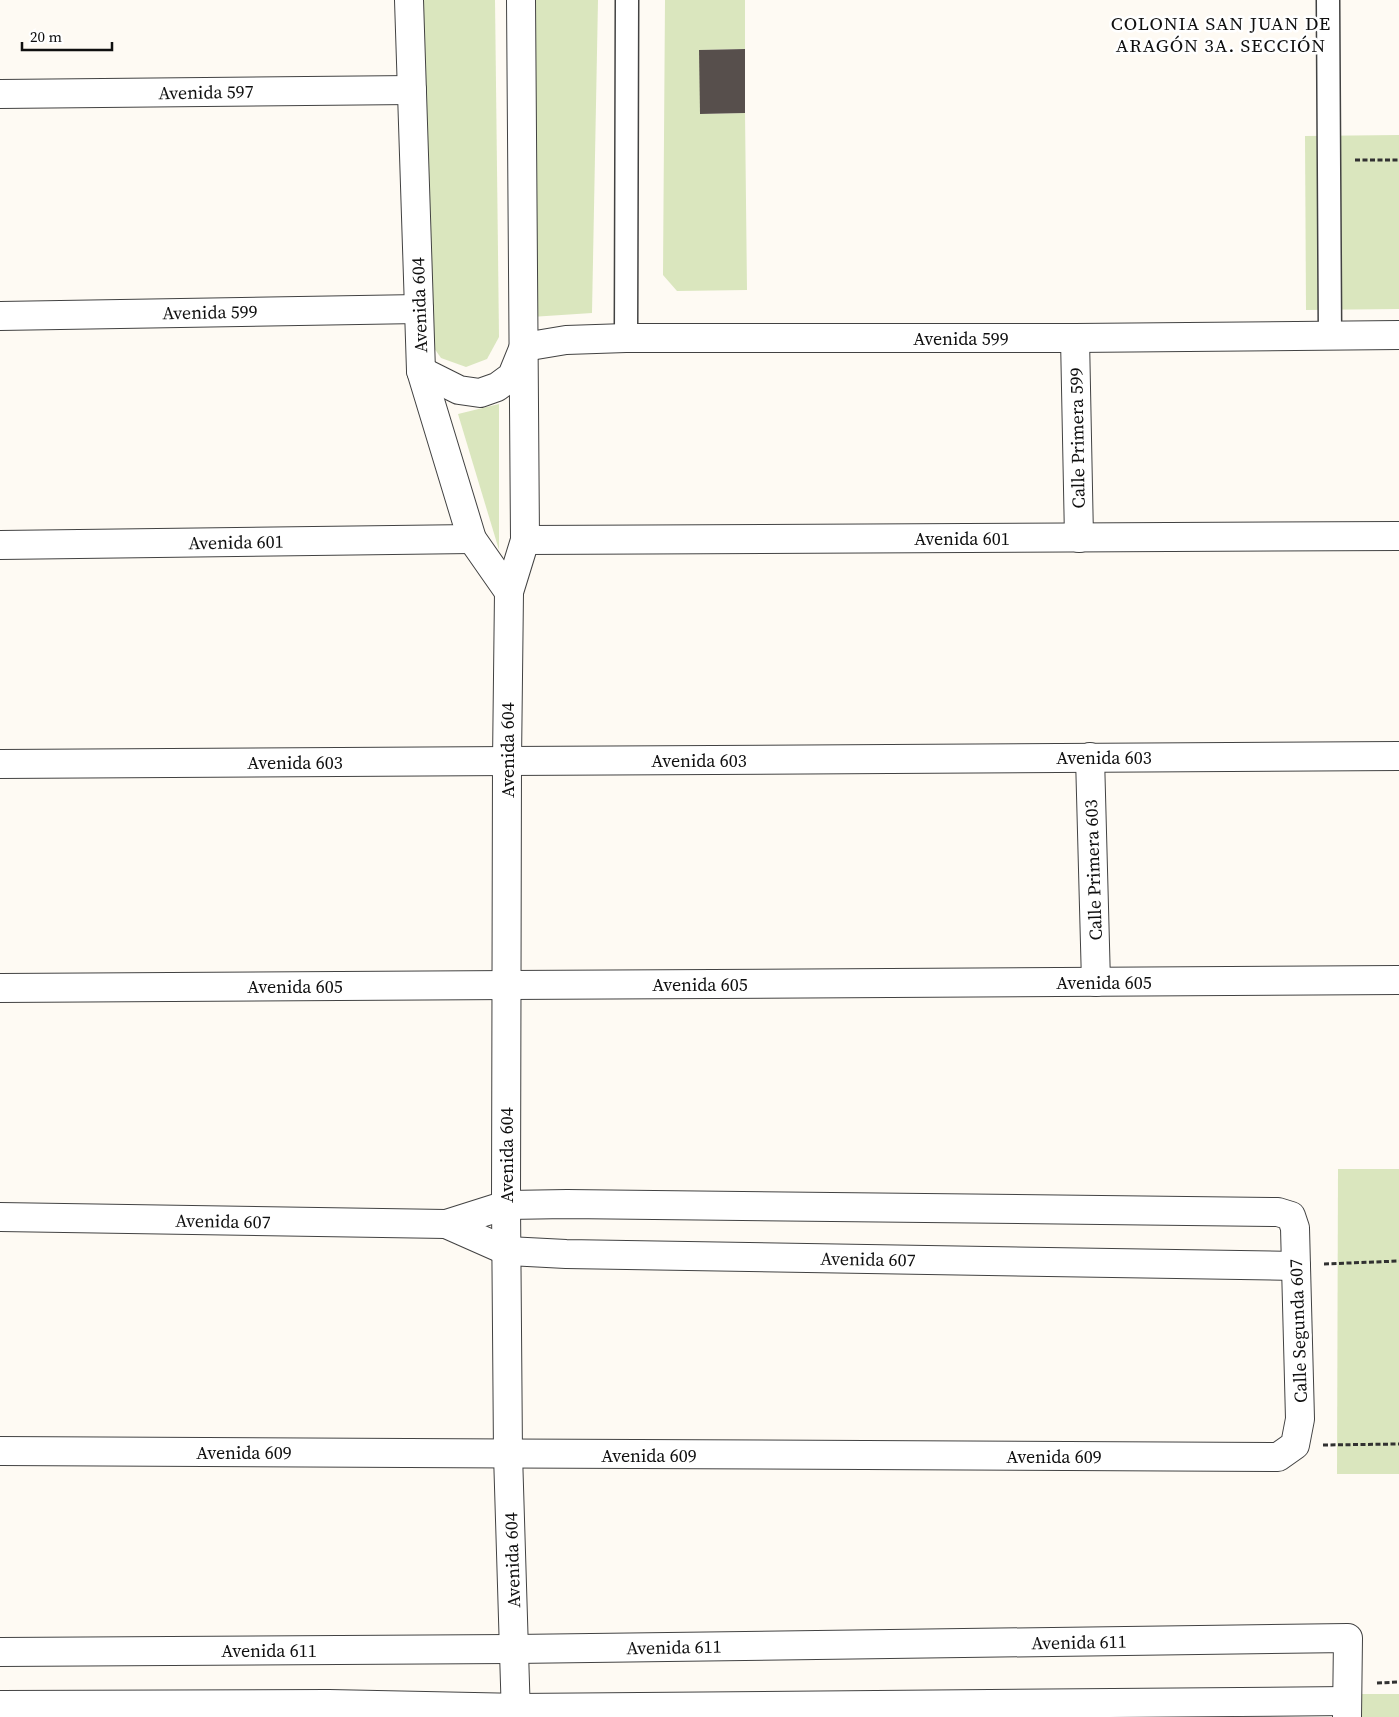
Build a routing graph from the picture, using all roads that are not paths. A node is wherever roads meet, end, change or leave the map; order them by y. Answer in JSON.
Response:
{"nodes":[{"id":1,"x":409,"y":0,"type":"edge"},
{"id":2,"x":521,"y":0,"type":"edge"},
{"id":3,"x":627,"y":0,"type":"edge"},
{"id":4,"x":1328,"y":0,"type":"edge"},
{"id":5,"x":412,"y":90,"type":"junction"},
{"id":6,"x":0,"y":94,"type":"edge"},
{"id":7,"x":419,"y":309,"type":"junction"},
{"id":8,"x":0,"y":316,"type":"edge"},
{"id":9,"x":1399,"y":335,"type":"edge"},
{"id":10,"x":1330,"y":336,"type":"junction"},
{"id":11,"x":626,"y":338,"type":"junction"},
{"id":12,"x":1075,"y":338,"type":"junction"},
{"id":13,"x":524,"y":347,"type":"junction"},
{"id":14,"x":421,"y":371,"type":"junction"},
{"id":15,"x":1399,"y":536,"type":"edge"},
{"id":16,"x":1079,"y":538,"type":"junction"},
{"id":17,"x":472,"y":539,"type":"junction"},
{"id":18,"x":525,"y":540,"type":"junction"},
{"id":19,"x":0,"y":546,"type":"edge"},
{"id":20,"x":509,"y":592,"type":"junction"},
{"id":21,"x":1399,"y":756,"type":"edge"},
{"id":22,"x":1090,"y":758,"type":"junction"},
{"id":23,"x":507,"y":761,"type":"junction"},
{"id":24,"x":0,"y":764,"type":"edge"},
{"id":25,"x":1399,"y":980,"type":"edge"},
{"id":26,"x":1096,"y":982,"type":"junction"},
{"id":27,"x":507,"y":985,"type":"junction"},
{"id":28,"x":0,"y":988,"type":"edge"},
{"id":29,"x":506,"y":1205,"type":"junction"},
{"id":30,"x":1291,"y":1216,"type":"joint"},
{"id":31,"x":0,"y":1217,"type":"edge"},
{"id":32,"x":446,"y":1224,"type":"junction"},
{"id":33,"x":507,"y":1251,"type":"junction"},
{"id":34,"x":1296,"y":1266,"type":"junction"},
{"id":35,"x":1295,"y":1445,"type":"joint"},
{"id":36,"x":0,"y":1451,"type":"edge"},
{"id":37,"x":508,"y":1454,"type":"junction"},
{"id":38,"x":514,"y":1649,"type":"junction"},
{"id":39,"x":0,"y":1652,"type":"edge"},
{"id":40,"x":0,"y":1705,"type":"edge"},
{"id":41,"x":1347,"y":1709,"type":"edge"},
{"id":42,"x":516,"y":1713,"type":"edge"}],
"edges":[{"from":1,"to":5,"type":"street","name":"Avenida 604"},
{"from":2,"to":13,"type":"street","name":"Avenida 604"},
{"from":3,"to":11,"type":"street"},
{"from":4,"to":10,"type":"street"},
{"from":5,"to":6,"type":"street","name":"Avenida 597"},
{"from":5,"to":7,"type":"street","name":"Avenida 604"},
{"from":7,"to":8,"type":"street","name":"Avenida 599"},
{"from":7,"to":14,"type":"street","name":"Avenida 604"},
{"from":9,"to":10,"type":"street","name":"Avenida 599"},
{"from":10,"to":12,"type":"street","name":"Avenida 599"},
{"from":11,"to":12,"type":"street","name":"Avenida 599"},
{"from":11,"to":13,"type":"street","name":"Avenida 599"},
{"from":12,"to":16,"type":"street","name":"Calle Primera 599"},
{"from":13,"to":14,"type":"street"},
{"from":13,"to":18,"type":"street","name":"Avenida 604"},
{"from":14,"to":17,"type":"street","name":"Avenida 604"},
{"from":15,"to":16,"type":"street","name":"Avenida 601"},
{"from":16,"to":18,"type":"street","name":"Avenida 601"},
{"from":17,"to":19,"type":"street","name":"Avenida 601"},
{"from":17,"to":20,"type":"street","name":"Avenida 604"},
{"from":18,"to":20,"type":"street","name":"Avenida 604"},
{"from":20,"to":23,"type":"street","name":"Avenida 604"},
{"from":21,"to":22,"type":"street","name":"Avenida 603"},
{"from":22,"to":23,"type":"street","name":"Avenida 603"},
{"from":22,"to":26,"type":"street","name":"Calle Primera 603"},
{"from":23,"to":24,"type":"street","name":"Avenida 603"},
{"from":23,"to":27,"type":"street","name":"Avenida 604"},
{"from":25,"to":26,"type":"street","name":"Avenida 605"},
{"from":26,"to":27,"type":"street","name":"Avenida 605"},
{"from":27,"to":28,"type":"street","name":"Avenida 605"},
{"from":27,"to":29,"type":"street","name":"Avenida 604"},
{"from":29,"to":30,"type":"street","name":"Avenida 607"},
{"from":29,"to":32,"type":"street","name":"Avenida 607"},
{"from":29,"to":33,"type":"street","name":"Avenida 604"},
{"from":30,"to":34,"type":"street","name":"Calle Segunda 607"},
{"from":31,"to":32,"type":"street","name":"Avenida 607"},
{"from":32,"to":33,"type":"street","name":"Avenida 607"},
{"from":33,"to":34,"type":"street","name":"Avenida 607"},
{"from":33,"to":37,"type":"street","name":"Avenida 604"},
{"from":34,"to":35,"type":"street","name":"Calle Segunda 607"},
{"from":35,"to":37,"type":"street","name":"Avenida 609"},
{"from":36,"to":37,"type":"street","name":"Avenida 609"},
{"from":37,"to":38,"type":"street","name":"Avenida 604"},
{"from":38,"to":39,"type":"street","name":"Avenida 611"},
{"from":38,"to":41,"type":"street","name":"Avenida 611"},
{"from":38,"to":42,"type":"street","name":"Avenida 604"},
{"from":40,"to":42,"type":"street"},
{"from":41,"to":42,"type":"street"}]}
